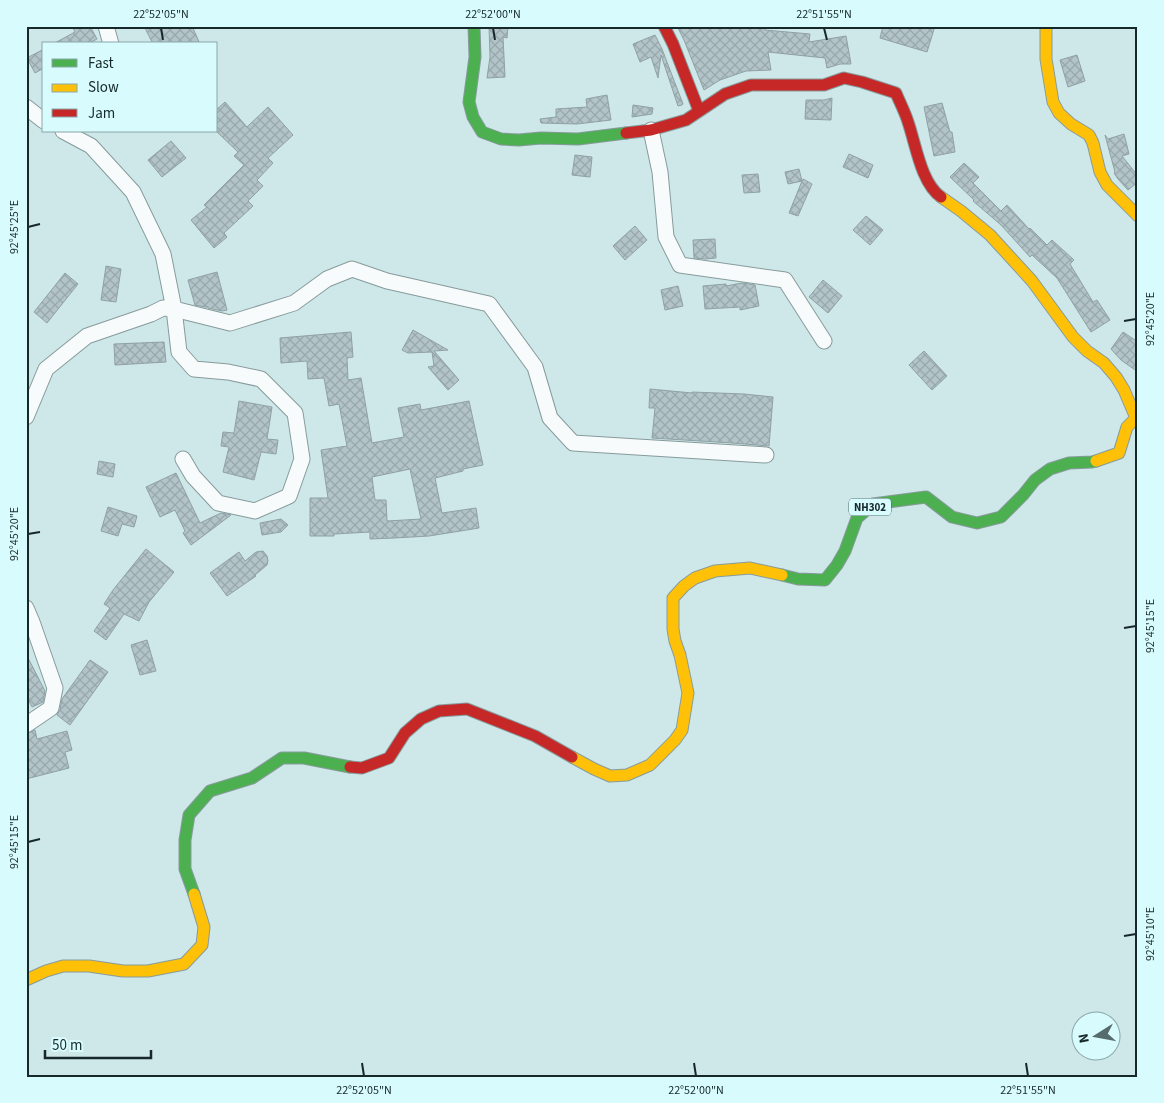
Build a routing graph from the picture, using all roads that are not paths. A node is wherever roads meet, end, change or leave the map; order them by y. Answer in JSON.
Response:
{"nodes":[{"id":1,"x":106,"y":26,"type":"edge"},
{"id":2,"x":474,"y":26,"type":"edge"},
{"id":3,"x":664,"y":26,"type":"edge"},
{"id":4,"x":1046,"y":26,"type":"edge"},
{"id":5,"x":110,"y":42,"type":"edge"},
{"id":6,"x":26,"y":107,"type":"edge"},
{"id":7,"x":699,"y":111,"type":"junction"},
{"id":8,"x":42,"y":119,"type":"edge"},
{"id":9,"x":651,"y":130,"type":"junction"},
{"id":10,"x":65,"y":132,"type":"edge"},
{"id":11,"x":1138,"y":216,"type":"edge"},
{"id":12,"x":174,"y":309,"type":"junction"},
{"id":13,"x":824,"y":341,"type":"dead end"},
{"id":14,"x":26,"y":417,"type":"edge"},
{"id":15,"x":1137,"y":419,"type":"edge"},
{"id":16,"x":766,"y":455,"type":"dead end"},
{"id":17,"x":183,"y":459,"type":"dead end"},
{"id":18,"x":26,"y":608,"type":"edge"},
{"id":19,"x":26,"y":725,"type":"edge"},
{"id":20,"x":26,"y":980,"type":"edge"}],
"edges":[{"from":1,"to":5,"type":"street"},
{"from":2,"to":9,"type":"main road","number":"NH302"},
{"from":3,"to":7,"type":"main road"},
{"from":4,"to":11,"type":"main road"},
{"from":6,"to":8,"type":"street"},
{"from":7,"to":9,"type":"main road","number":"NH302"},
{"from":7,"to":15,"type":"main road","number":"NH302"},
{"from":9,"to":13,"type":"street"},
{"from":10,"to":12,"type":"street"},
{"from":12,"to":14,"type":"street"},
{"from":12,"to":16,"type":"street"},
{"from":12,"to":17,"type":"street"},
{"from":15,"to":20,"type":"main road","number":"NH302"},
{"from":18,"to":19,"type":"street"}]}
